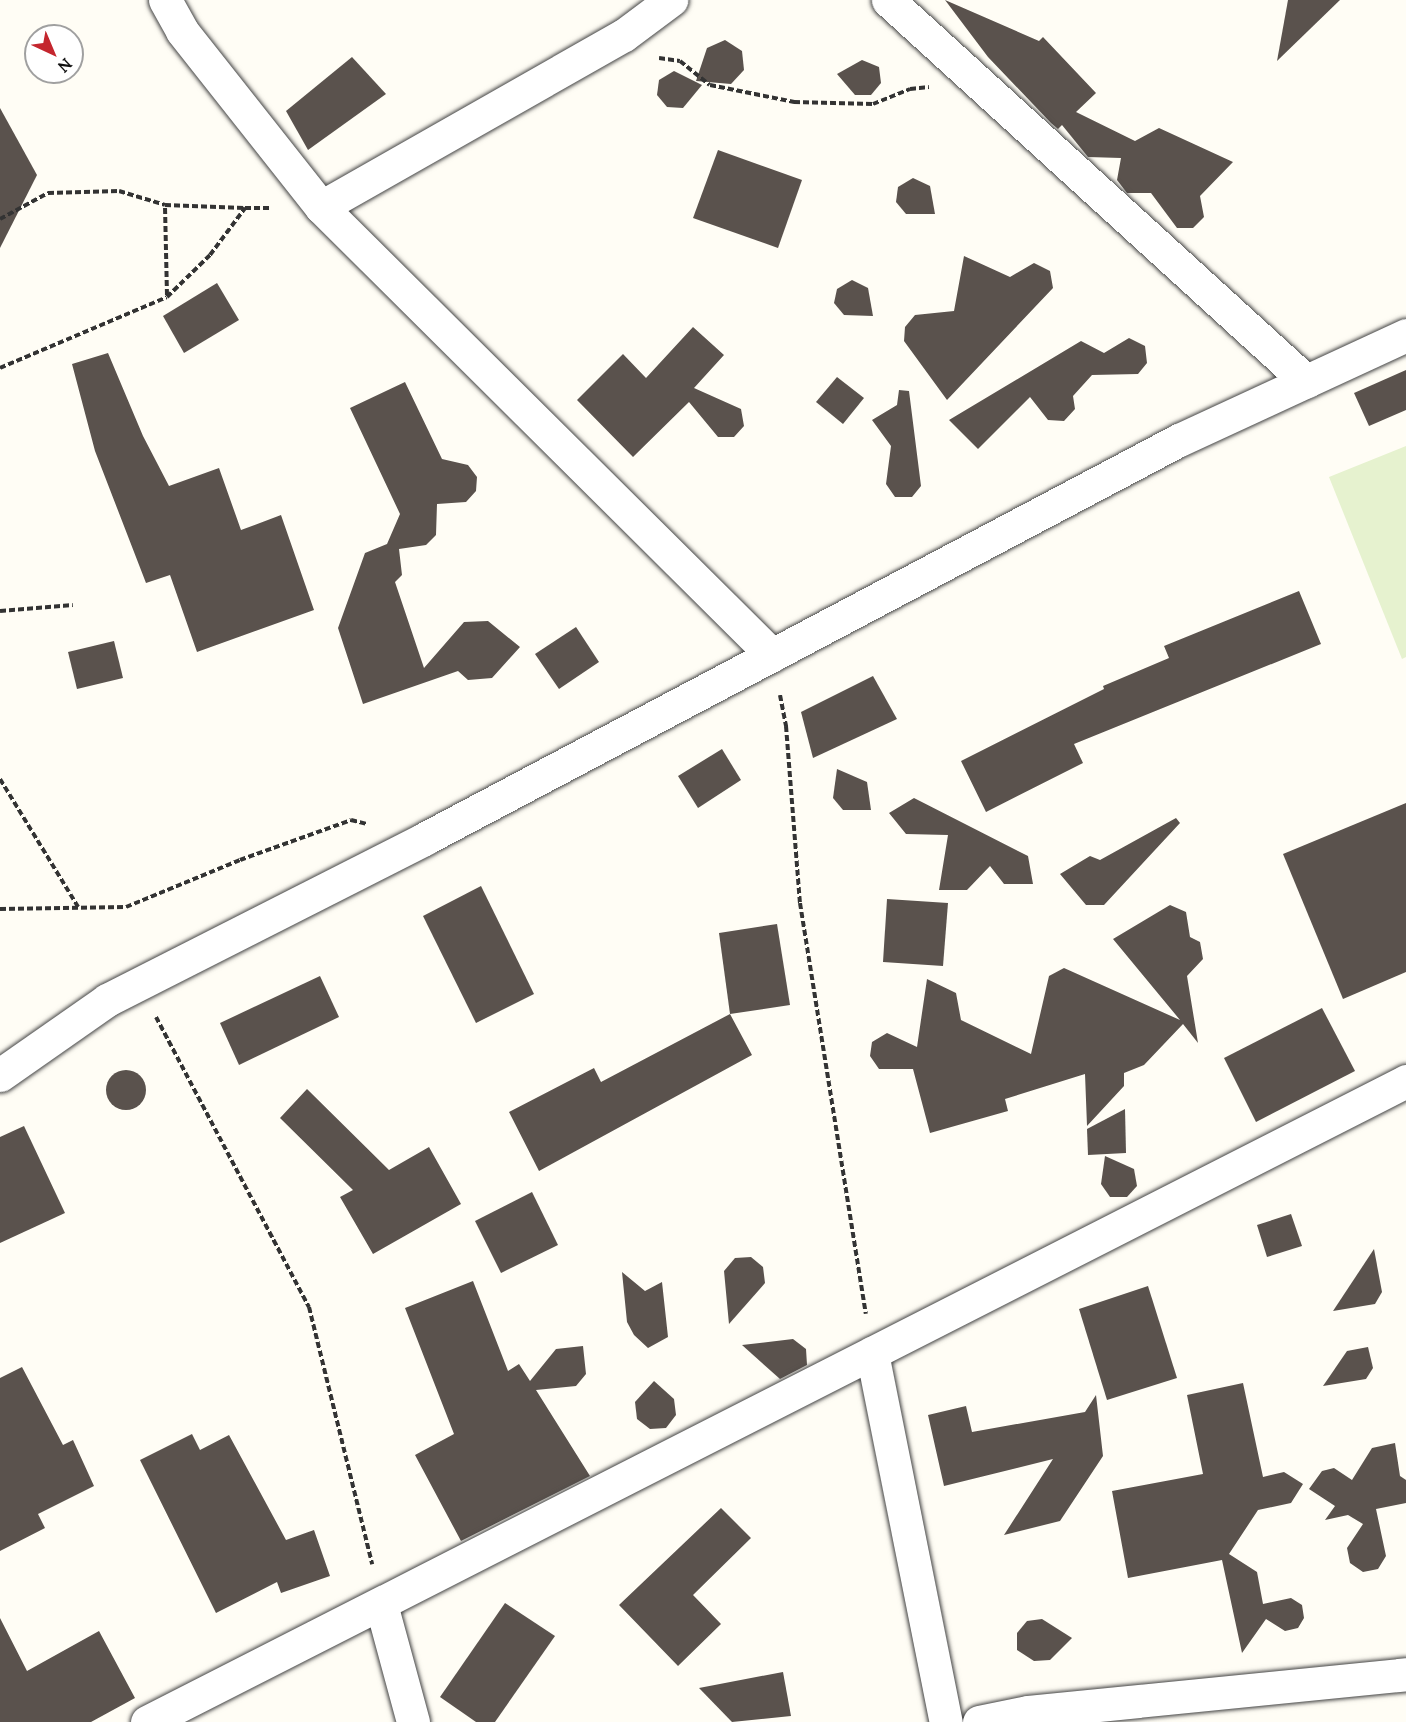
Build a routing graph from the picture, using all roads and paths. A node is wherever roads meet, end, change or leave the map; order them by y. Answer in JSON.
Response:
{"nodes":[{"id":1,"x":165,"y":0,"type":"edge"},
{"id":2,"x":671,"y":0,"type":"edge"},
{"id":3,"x":888,"y":0,"type":"edge"},
{"id":4,"x":624,"y":35,"type":"junction"},
{"id":5,"x":977,"y":82,"type":"junction"},
{"id":6,"x":165,"y":205,"type":"junction"},
{"id":7,"x":321,"y":207,"type":"junction"},
{"id":8,"x":245,"y":208,"type":"junction"},
{"id":9,"x":1,"y":220,"type":"edge"},
{"id":10,"x":167,"y":297,"type":"junction"},
{"id":11,"x":1406,"y":335,"type":"edge"},
{"id":12,"x":0,"y":368,"type":"edge"},
{"id":13,"x":1306,"y":381,"type":"junction"},
{"id":14,"x":73,"y":605,"type":"dead end"},
{"id":15,"x":0,"y":611,"type":"edge"},
{"id":16,"x":772,"y":655,"type":"junction"},
{"id":17,"x":0,"y":779,"type":"edge"},
{"id":18,"x":424,"y":839,"type":"junction"},
{"id":19,"x":78,"y":908,"type":"junction"},
{"id":20,"x":0,"y":909,"type":"edge"},
{"id":21,"x":138,"y":985,"type":"junction"},
{"id":22,"x":0,"y":1075,"type":"edge"},
{"id":23,"x":1406,"y":1081,"type":"edge"},
{"id":24,"x":872,"y":1353,"type":"junction"},
{"id":25,"x":381,"y":1604,"type":"junction"},
{"id":26,"x":1406,"y":1674,"type":"edge"},
{"id":27,"x":147,"y":1722,"type":"edge"},
{"id":28,"x":413,"y":1722,"type":"edge"},
{"id":29,"x":946,"y":1722,"type":"edge"},
{"id":30,"x":979,"y":1722,"type":"edge"}],
"edges":[{"from":1,"to":7,"type":"street"},
{"from":2,"to":4,"type":"street"},
{"from":3,"to":5,"type":"street"},
{"from":4,"to":5,"type":"path"},
{"from":4,"to":7,"type":"street"},
{"from":5,"to":13,"type":"street"},
{"from":6,"to":8,"type":"path"},
{"from":6,"to":9,"type":"path"},
{"from":6,"to":10,"type":"path"},
{"from":7,"to":8,"type":"path"},
{"from":7,"to":16,"type":"street"},
{"from":8,"to":10,"type":"path"},
{"from":10,"to":12,"type":"path"},
{"from":11,"to":13,"type":"street"},
{"from":13,"to":16,"type":"street"},
{"from":14,"to":15,"type":"path"},
{"from":16,"to":18,"type":"street"},
{"from":16,"to":24,"type":"path"},
{"from":17,"to":19,"type":"path"},
{"from":18,"to":19,"type":"path"},
{"from":18,"to":21,"type":"street"},
{"from":19,"to":20,"type":"path"},
{"from":21,"to":22,"type":"street"},
{"from":21,"to":25,"type":"path"},
{"from":23,"to":24,"type":"street"},
{"from":24,"to":25,"type":"street"},
{"from":24,"to":29,"type":"street"},
{"from":25,"to":27,"type":"street"},
{"from":25,"to":28,"type":"street"},
{"from":26,"to":30,"type":"street"}]}
